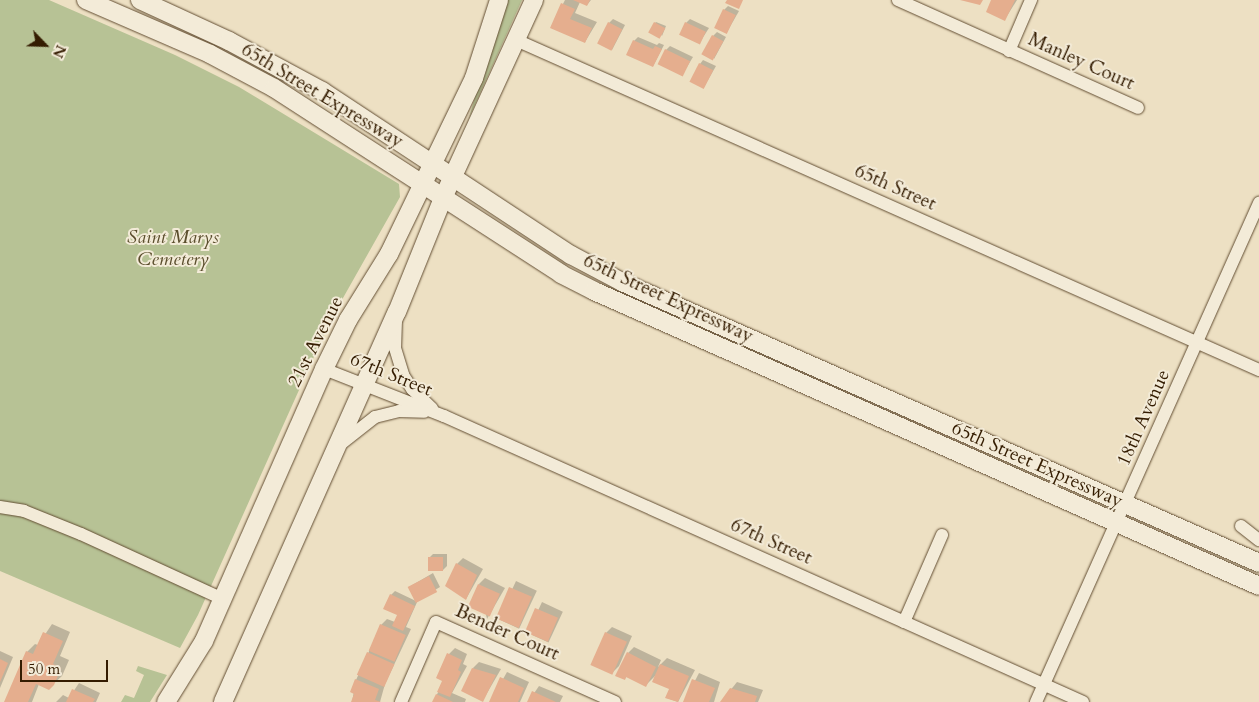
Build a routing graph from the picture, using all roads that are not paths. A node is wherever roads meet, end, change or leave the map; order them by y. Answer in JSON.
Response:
{"nodes":[{"id":1,"x":86,"y":0,"type":"edge"},
{"id":2,"x":140,"y":0,"type":"edge"},
{"id":3,"x":500,"y":0,"type":"edge"},
{"id":4,"x":534,"y":0,"type":"edge"},
{"id":5,"x":898,"y":0,"type":"edge"},
{"id":6,"x":1031,"y":0,"type":"edge"},
{"id":7,"x":516,"y":40,"type":"junction"},
{"id":8,"x":1009,"y":51,"type":"junction"},
{"id":9,"x":1138,"y":108,"type":"dead end"},
{"id":10,"x":432,"y":162,"type":"junction"},
{"id":11,"x":453,"y":177,"type":"junction"},
{"id":12,"x":422,"y":184,"type":"junction"},
{"id":13,"x":443,"y":198,"type":"junction"},
{"id":14,"x":1259,"y":203,"type":"edge"},
{"id":15,"x":397,"y":312,"type":"junction"},
{"id":16,"x":1198,"y":342,"type":"junction"},
{"id":17,"x":324,"y":369,"type":"junction"},
{"id":18,"x":1259,"y":370,"type":"edge"},
{"id":19,"x":364,"y":385,"type":"junction"},
{"id":20,"x":444,"y":416,"type":"junction"},
{"id":21,"x":335,"y":450,"type":"junction"},
{"id":22,"x":1125,"y":504,"type":"junction"},
{"id":23,"x":0,"y":507,"type":"edge"},
{"id":24,"x":1116,"y":523,"type":"junction"},
{"id":25,"x":1241,"y":526,"type":"dead end"},
{"id":26,"x":942,"y":535,"type":"dead end"},
{"id":27,"x":1259,"y":540,"type":"edge"},
{"id":28,"x":1259,"y":563,"type":"edge"},
{"id":29,"x":1259,"y":586,"type":"edge"},
{"id":30,"x":223,"y":599,"type":"junction"},
{"id":31,"x":904,"y":622,"type":"junction"},
{"id":32,"x":1044,"y":685,"type":"junction"},
{"id":33,"x":166,"y":702,"type":"edge"},
{"id":34,"x":223,"y":702,"type":"edge"},
{"id":35,"x":401,"y":702,"type":"edge"},
{"id":36,"x":615,"y":702,"type":"edge"},
{"id":37,"x":1036,"y":702,"type":"edge"},
{"id":38,"x":1083,"y":702,"type":"edge"}],
"edges":[{"from":1,"to":12,"type":"main road","name":"65th Street Expressway"},
{"from":2,"to":10,"type":"main road","name":"65th Street Expressway"},
{"from":3,"to":10,"type":"main road","name":"21st Avenue"},
{"from":4,"to":7,"type":"main road"},
{"from":5,"to":8,"type":"street","name":"Manley Court"},
{"from":6,"to":8,"type":"street","name":"Manley Court"},
{"from":7,"to":11,"type":"main road"},
{"from":7,"to":16,"type":"street","name":"65th Street"},
{"from":8,"to":9,"type":"street","name":"Manley Court"},
{"from":10,"to":11,"type":"main road","name":"65th Street Expressway"},
{"from":10,"to":12,"type":"main road","name":"21st Avenue"},
{"from":11,"to":13,"type":"main road"},
{"from":11,"to":22,"type":"main road","name":"65th Street Expressway"},
{"from":12,"to":13,"type":"main road","name":"65th Street Expressway"},
{"from":12,"to":17,"type":"main road","name":"21st Avenue"},
{"from":13,"to":15,"type":"main road"},
{"from":13,"to":24,"type":"main road","name":"65th Street Expressway"},
{"from":14,"to":16,"type":"street","name":"18th Avenue"},
{"from":15,"to":19,"type":"main road"},
{"from":15,"to":20,"type":"street","name":"67th Street"},
{"from":16,"to":18,"type":"street","name":"65th Street"},
{"from":16,"to":22,"type":"street","name":"18th Avenue"},
{"from":17,"to":19,"type":"street","name":"67th Street"},
{"from":17,"to":30,"type":"main road","name":"21st Avenue"},
{"from":19,"to":20,"type":"street","name":"67th Street"},
{"from":19,"to":21,"type":"main road"},
{"from":20,"to":21,"type":"street","name":"67th Street"},
{"from":20,"to":31,"type":"street","name":"67th Street"},
{"from":21,"to":34,"type":"main road"},
{"from":22,"to":24,"type":"street","name":"18th Avenue"},
{"from":22,"to":28,"type":"main road","name":"65th Street Expressway"},
{"from":23,"to":30,"type":"street"},
{"from":24,"to":29,"type":"main road","name":"65th Street Expressway"},
{"from":24,"to":32,"type":"street","name":"18th Avenue"},
{"from":25,"to":27,"type":"street"},
{"from":26,"to":31,"type":"street"},
{"from":30,"to":33,"type":"main road","name":"21st Avenue"},
{"from":31,"to":32,"type":"street","name":"67th Street"},
{"from":32,"to":37,"type":"street","name":"18th Avenue"},
{"from":32,"to":38,"type":"street","name":"67th Street"},
{"from":35,"to":36,"type":"street","name":"Bender Court"}]}
